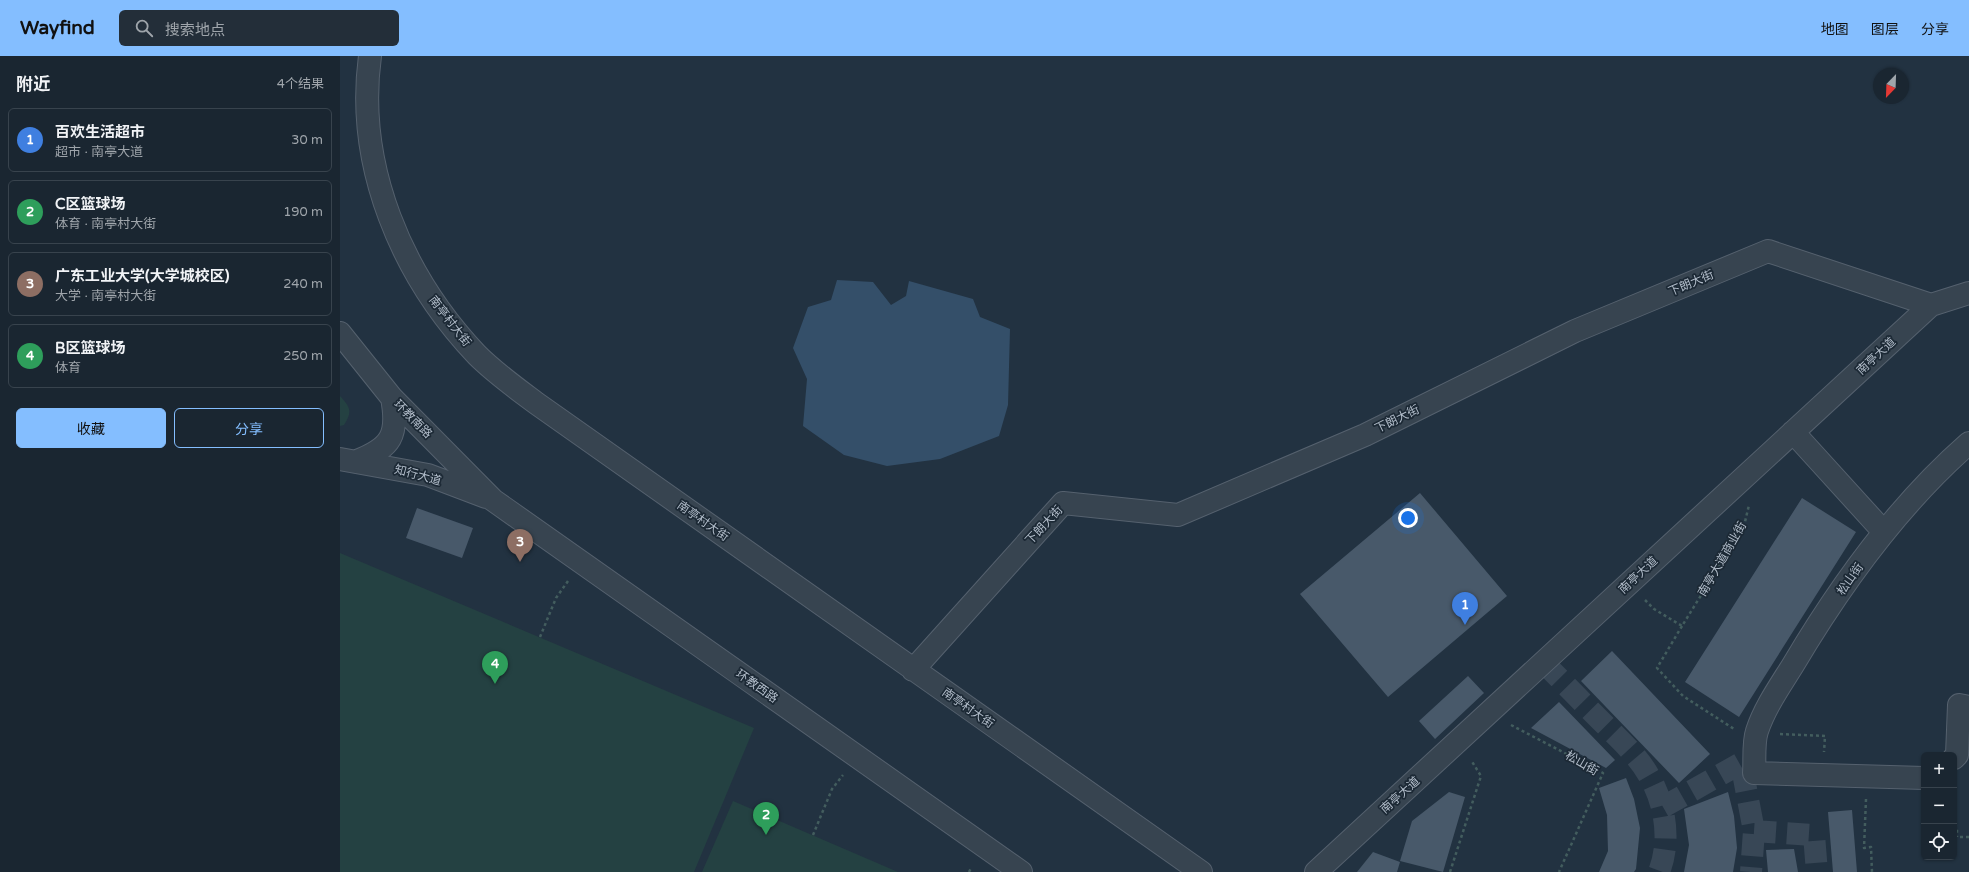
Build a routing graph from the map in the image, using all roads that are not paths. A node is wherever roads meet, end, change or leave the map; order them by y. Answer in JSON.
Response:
{"nodes":[{"id":1,"x":370,"y":56,"type":"edge"},
{"id":2,"x":1969,"y":293,"type":"edge"},
{"id":3,"x":1931,"y":305,"type":"junction"},
{"id":4,"x":340,"y":333,"type":"edge"},
{"id":5,"x":392,"y":398,"type":"junction"},
{"id":6,"x":1793,"y":432,"type":"junction"},
{"id":7,"x":1969,"y":442,"type":"edge"},
{"id":8,"x":348,"y":460,"type":"edge"},
{"id":9,"x":493,"y":500,"type":"junction"},
{"id":10,"x":1883,"y":531,"type":"junction"},
{"id":11,"x":913,"y":670,"type":"junction"},
{"id":12,"x":1969,"y":706,"type":"edge"},
{"id":13,"x":1957,"y":755,"type":"edge"},
{"id":14,"x":1921,"y":778,"type":"edge"},
{"id":15,"x":1020,"y":872,"type":"edge"},
{"id":16,"x":1201,"y":872,"type":"edge"},
{"id":17,"x":1316,"y":872,"type":"edge"}],
"edges":[{"from":1,"to":11,"type":"street","name":"南亭村大街"},
{"from":2,"to":3,"type":"street","name":"南亭大道"},
{"from":3,"to":6,"type":"street","name":"南亭大道"},
{"from":3,"to":11,"type":"street","name":"下朗大街"},
{"from":4,"to":5,"type":"street","name":"环教南路"},
{"from":5,"to":8,"type":"street"},
{"from":5,"to":9,"type":"street","name":"环教南路"},
{"from":6,"to":10,"type":"street"},
{"from":6,"to":17,"type":"street","name":"南亭大道"},
{"from":7,"to":10,"type":"street","name":"松山街"},
{"from":8,"to":9,"type":"street","name":"知行大道"},
{"from":9,"to":15,"type":"street","name":"环教西路"},
{"from":10,"to":14,"type":"street","name":"松山街"},
{"from":11,"to":16,"type":"street","name":"南亭村大街"},
{"from":12,"to":13,"type":"street"}]}
